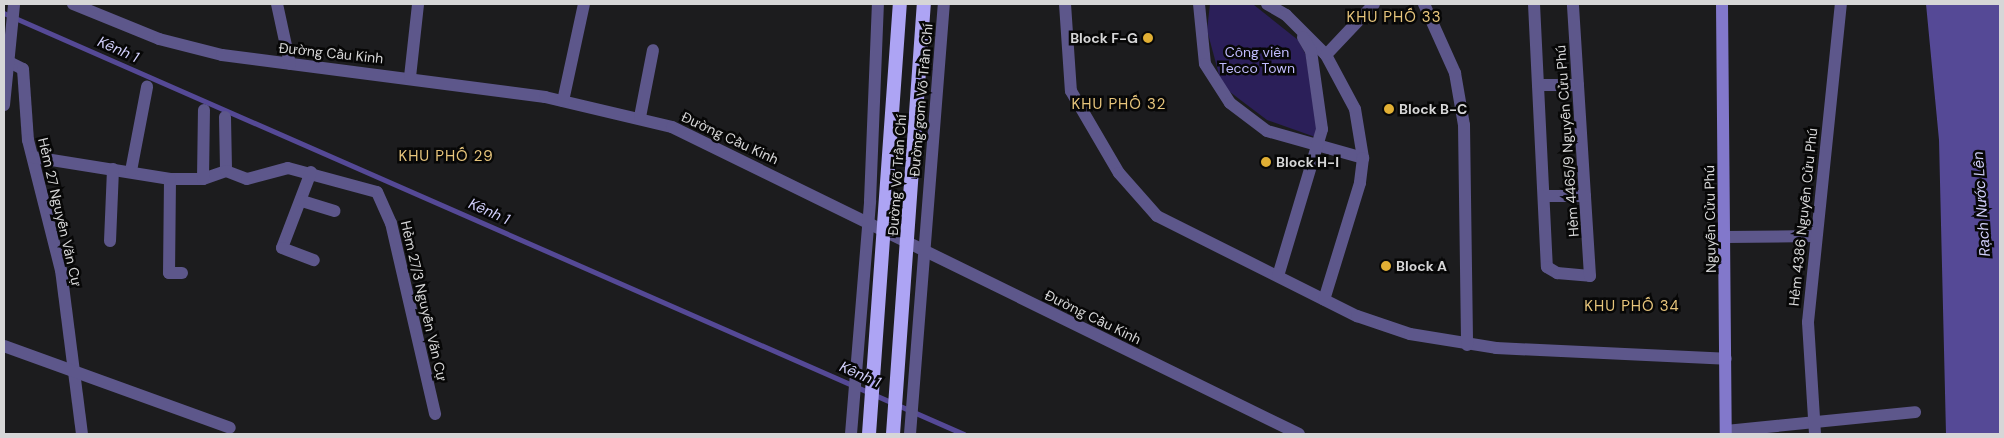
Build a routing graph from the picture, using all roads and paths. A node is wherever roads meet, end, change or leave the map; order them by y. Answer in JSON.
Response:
{"nodes":[{"id":1,"x":14,"y":4,"type":"edge"},
{"id":2,"x":73,"y":4,"type":"edge"},
{"id":3,"x":277,"y":4,"type":"edge"},
{"id":4,"x":418,"y":4,"type":"edge"},
{"id":5,"x":584,"y":4,"type":"edge"},
{"id":6,"x":878,"y":4,"type":"edge"},
{"id":7,"x":900,"y":4,"type":"edge"},
{"id":8,"x":924,"y":4,"type":"edge"},
{"id":9,"x":944,"y":4,"type":"edge"},
{"id":10,"x":1065,"y":4,"type":"edge"},
{"id":11,"x":1199,"y":4,"type":"edge"},
{"id":12,"x":1267,"y":4,"type":"edge"},
{"id":13,"x":1374,"y":4,"type":"edge"},
{"id":14,"x":1424,"y":4,"type":"edge"},
{"id":15,"x":1534,"y":4,"type":"edge"},
{"id":16,"x":1573,"y":4,"type":"edge"},
{"id":17,"x":1722,"y":4,"type":"edge"},
{"id":18,"x":1841,"y":4,"type":"edge"},
{"id":19,"x":1296,"y":24,"type":"junction"},
{"id":20,"x":9,"y":38,"type":"edge"},
{"id":21,"x":653,"y":50,"type":"dead end"},
{"id":22,"x":1326,"y":55,"type":"junction"},
{"id":23,"x":11,"y":63,"type":"junction"},
{"id":24,"x":290,"y":64,"type":"junction"},
{"id":25,"x":410,"y":77,"type":"junction"},
{"id":26,"x":1578,"y":85,"type":"junction"},
{"id":27,"x":1538,"y":86,"type":"junction"},
{"id":28,"x":147,"y":87,"type":"dead end"},
{"id":29,"x":563,"y":101,"type":"junction"},
{"id":30,"x":4,"y":105,"type":"edge"},
{"id":31,"x":204,"y":110,"type":"dead end"},
{"id":32,"x":640,"y":117,"type":"junction"},
{"id":33,"x":226,"y":118,"type":"dead end"},
{"id":34,"x":1320,"y":147,"type":"junction"},
{"id":35,"x":33,"y":157,"type":"junction"},
{"id":36,"x":1362,"y":158,"type":"junction"},
{"id":37,"x":113,"y":169,"type":"junction"},
{"id":38,"x":131,"y":171,"type":"junction"},
{"id":39,"x":226,"y":171,"type":"junction"},
{"id":40,"x":311,"y":172,"type":"junction"},
{"id":41,"x":170,"y":179,"type":"junction"},
{"id":42,"x":203,"y":179,"type":"junction"},
{"id":43,"x":1544,"y":196,"type":"junction"},
{"id":44,"x":1585,"y":196,"type":"junction"},
{"id":45,"x":302,"y":201,"type":"junction"},
{"id":46,"x":334,"y":210,"type":"dead end"},
{"id":47,"x":868,"y":223,"type":"junction"},
{"id":48,"x":886,"y":232,"type":"junction"},
{"id":49,"x":1815,"y":236,"type":"junction"},
{"id":50,"x":1725,"y":237,"type":"junction"},
{"id":51,"x":110,"y":241,"type":"dead end"},
{"id":52,"x":908,"y":242,"type":"junction"},
{"id":53,"x":922,"y":249,"type":"junction"},
{"id":54,"x":314,"y":260,"type":"dead end"},
{"id":55,"x":182,"y":273,"type":"dead end"},
{"id":56,"x":1278,"y":276,"type":"junction"},
{"id":57,"x":1324,"y":300,"type":"junction"},
{"id":58,"x":1467,"y":345,"type":"junction"},
{"id":59,"x":4,"y":346,"type":"edge"},
{"id":60,"x":1726,"y":359,"type":"junction"},
{"id":61,"x":74,"y":372,"type":"junction"},
{"id":62,"x":1916,"y":412,"type":"dead end"},
{"id":63,"x":435,"y":414,"type":"dead end"},
{"id":64,"x":230,"y":428,"type":"dead end"},
{"id":65,"x":1814,"y":428,"type":"edge"},
{"id":66,"x":1726,"y":433,"type":"edge"},
{"id":67,"x":82,"y":434,"type":"edge"},
{"id":68,"x":851,"y":434,"type":"edge"},
{"id":69,"x":869,"y":434,"type":"edge"},
{"id":70,"x":893,"y":434,"type":"edge"},
{"id":71,"x":910,"y":434,"type":"edge"},
{"id":72,"x":1299,"y":434,"type":"edge"}],
"edges":[{"from":1,"to":20,"type":"street"},
{"from":2,"to":24,"type":"street","name":"Đường Cầu Kinh"},
{"from":3,"to":24,"type":"street"},
{"from":4,"to":25,"type":"street"},
{"from":5,"to":29,"type":"street"},
{"from":6,"to":47,"type":"street"},
{"from":7,"to":48,"type":"highway","name":"Đường Võ Trần Chí"},
{"from":8,"to":52,"type":"highway","name":"Đường Võ Trần Chí"},
{"from":9,"to":53,"type":"street","name":"Đường gom Võ Trần Chí"},
{"from":10,"to":56,"type":"street"},
{"from":11,"to":34,"type":"street"},
{"from":12,"to":19,"type":"street"},
{"from":13,"to":22,"type":"street"},
{"from":14,"to":58,"type":"street"},
{"from":15,"to":27,"type":"street"},
{"from":16,"to":26,"type":"street","name":"Hẻm 4465/9 Nguyễn Cửu Phú"},
{"from":17,"to":50,"type":"main road","name":"Nguyễn Cửu Phú"},
{"from":18,"to":49,"type":"street","name":"Hẻm 4386 Nguyễn Cửu Phú"},
{"from":19,"to":22,"type":"street"},
{"from":19,"to":34,"type":"street"},
{"from":20,"to":23,"type":"street"},
{"from":21,"to":32,"type":"street"},
{"from":22,"to":36,"type":"street"},
{"from":23,"to":30,"type":"street"},
{"from":23,"to":35,"type":"street","name":"Hẻm 27 Nguyễn Văn Cự"},
{"from":24,"to":25,"type":"street","name":"Đường Cầu Kinh"},
{"from":25,"to":29,"type":"street","name":"Đường Cầu Kinh"},
{"from":26,"to":27,"type":"street"},
{"from":26,"to":44,"type":"street","name":"Hẻm 4465/9 Nguyễn Cửu Phú"},
{"from":27,"to":43,"type":"street"},
{"from":28,"to":38,"type":"street"},
{"from":29,"to":32,"type":"street","name":"Đường Cầu Kinh"},
{"from":31,"to":42,"type":"street"},
{"from":32,"to":47,"type":"street","name":"Đường Cầu Kinh"},
{"from":33,"to":39,"type":"street"},
{"from":34,"to":36,"type":"street"},
{"from":34,"to":56,"type":"street"},
{"from":35,"to":37,"type":"street"},
{"from":35,"to":61,"type":"street","name":"Hẻm 27 Nguyễn Văn Cự"},
{"from":36,"to":57,"type":"street"},
{"from":37,"to":38,"type":"street"},
{"from":37,"to":51,"type":"street"},
{"from":38,"to":41,"type":"street"},
{"from":39,"to":40,"type":"street","name":"Hẻm 27/3 Nguyễn Văn Cự"},
{"from":39,"to":42,"type":"street"},
{"from":40,"to":45,"type":"street"},
{"from":40,"to":63,"type":"street","name":"Hẻm 27/3 Nguyễn Văn Cự"},
{"from":41,"to":42,"type":"street"},
{"from":41,"to":55,"type":"street"},
{"from":43,"to":44,"type":"street"},
{"from":43,"to":44,"type":"street","name":"Hẻm 4465/9 Nguyễn Cửu Phú"},
{"from":45,"to":46,"type":"street"},
{"from":45,"to":54,"type":"street"},
{"from":47,"to":48,"type":"street","name":"Đường Cầu Kinh"},
{"from":47,"to":68,"type":"street"},
{"from":48,"to":52,"type":"street","name":"Đường Cầu Kinh"},
{"from":48,"to":69,"type":"highway","name":"Đường Võ Trần Chí"},
{"from":49,"to":50,"type":"street"},
{"from":49,"to":65,"type":"street","name":"Hẻm 4386 Nguyễn Cửu Phú"},
{"from":50,"to":60,"type":"main road","name":"Nguyễn Cửu Phú"},
{"from":52,"to":53,"type":"street","name":"Đường Cầu Kinh"},
{"from":52,"to":70,"type":"highway","name":"Đường Võ Trần Chí"},
{"from":53,"to":71,"type":"street","name":"Đường gom Võ Trần Chí"},
{"from":53,"to":72,"type":"street","name":"Đường Cầu Kinh"},
{"from":56,"to":57,"type":"street"},
{"from":57,"to":58,"type":"street"},
{"from":58,"to":60,"type":"street"},
{"from":59,"to":61,"type":"street"},
{"from":60,"to":66,"type":"main road","name":"Nguyễn Cửu Phú"},
{"from":61,"to":64,"type":"street"},
{"from":61,"to":67,"type":"street","name":"Hẻm 27 Nguyễn Văn Cự"},
{"from":62,"to":65,"type":"street"},
{"from":65,"to":66,"type":"street"}]}
